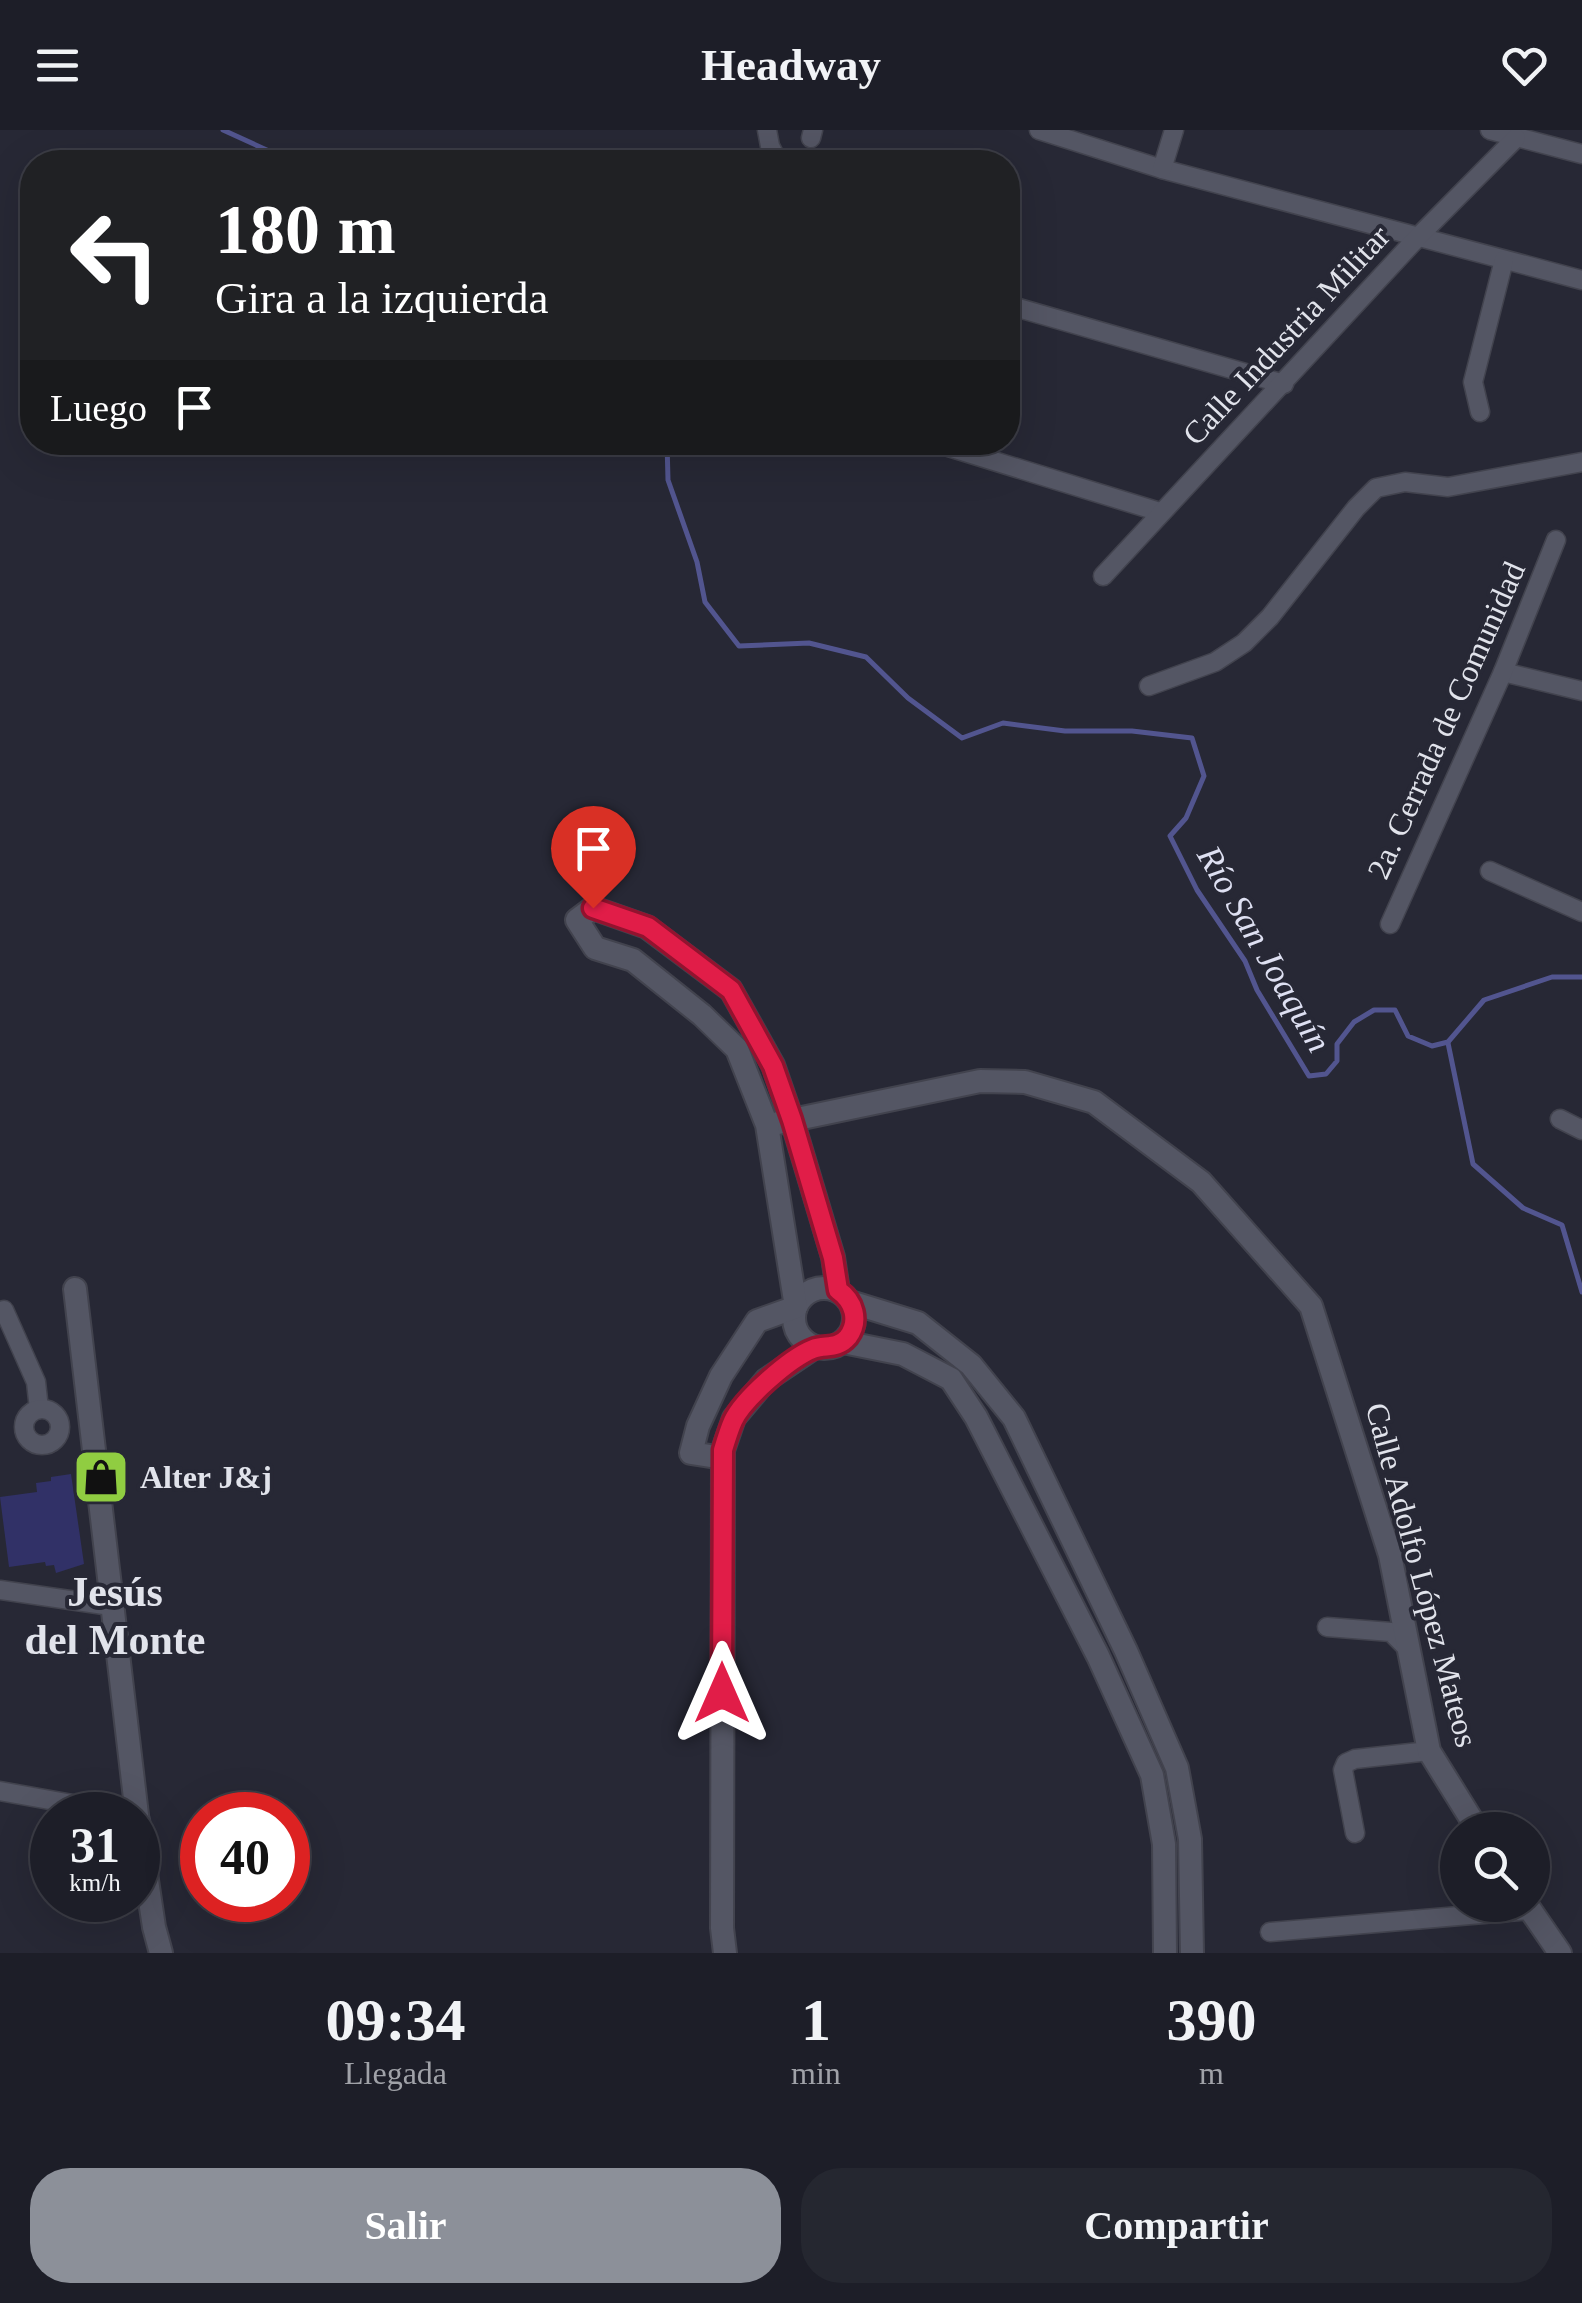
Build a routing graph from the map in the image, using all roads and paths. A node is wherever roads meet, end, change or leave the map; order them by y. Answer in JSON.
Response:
{"nodes":[{"id":1,"x":1039,"y":130,"type":"edge"},
{"id":2,"x":1174,"y":130,"type":"edge"},
{"id":3,"x":1490,"y":130,"type":"edge"},
{"id":4,"x":1516,"y":138,"type":"junction"},
{"id":5,"x":1582,"y":154,"type":"edge"},
{"id":6,"x":1162,"y":170,"type":"junction"},
{"id":7,"x":1417,"y":238,"type":"junction"},
{"id":8,"x":1504,"y":260,"type":"junction"},
{"id":9,"x":1582,"y":280,"type":"edge"},
{"id":10,"x":1020,"y":308,"type":"edge"},
{"id":11,"x":1284,"y":384,"type":"junction"},
{"id":12,"x":1480,"y":412,"type":"dead end"},
{"id":13,"x":974,"y":455,"type":"edge"},
{"id":14,"x":1582,"y":462,"type":"edge"},
{"id":15,"x":1160,"y":512,"type":"junction"},
{"id":16,"x":1556,"y":540,"type":"dead end"},
{"id":17,"x":1103,"y":576,"type":"dead end"},
{"id":18,"x":1503,"y":672,"type":"junction"},
{"id":19,"x":1149,"y":686,"type":"dead end"},
{"id":20,"x":1582,"y":691,"type":"edge"},
{"id":21,"x":1490,"y":872,"type":"dead end"},
{"id":22,"x":1582,"y":912,"type":"edge"},
{"id":23,"x":1390,"y":924,"type":"dead end"},
{"id":24,"x":1560,"y":1119,"type":"dead end"},
{"id":25,"x":792,"y":1120,"type":"junction"},
{"id":26,"x":767,"y":1126,"type":"junction"},
{"id":27,"x":1582,"y":1130,"type":"edge"},
{"id":28,"x":75,"y":1289,"type":"dead end"},
{"id":29,"x":844,"y":1296,"type":"junction"},
{"id":30,"x":796,"y":1307,"type":"junction"},
{"id":31,"x":4,"y":1310,"type":"dead end"},
{"id":32,"x":843,"y":1342,"type":"junction"},
{"id":33,"x":815,"y":1347,"type":"junction"},
{"id":34,"x":40,"y":1409,"type":"junction"},
{"id":35,"x":58,"y":1435,"type":"junction"},
{"id":36,"x":93,"y":1446,"type":"junction"},
{"id":37,"x":723,"y":1458,"type":"junction"},
{"id":38,"x":0,"y":1590,"type":"edge"},
{"id":39,"x":111,"y":1606,"type":"junction"},
{"id":40,"x":1327,"y":1627,"type":"dead end"},
{"id":41,"x":1406,"y":1648,"type":"junction"},
{"id":42,"x":1429,"y":1751,"type":"junction"},
{"id":43,"x":0,"y":1791,"type":"edge"},
{"id":44,"x":133,"y":1792,"type":"edge"},
{"id":45,"x":30,"y":1797,"type":"edge"},
{"id":46,"x":1467,"y":1812,"type":"edge"},
{"id":47,"x":1355,"y":1833,"type":"dead end"},
{"id":48,"x":1440,"y":1916,"type":"edge"},
{"id":49,"x":153,"y":1922,"type":"edge"},
{"id":50,"x":1538,"y":1922,"type":"edge"},
{"id":51,"x":1270,"y":1932,"type":"dead end"},
{"id":52,"x":161,"y":1953,"type":"edge"},
{"id":53,"x":725,"y":1953,"type":"edge"},
{"id":54,"x":1165,"y":1953,"type":"edge"},
{"id":55,"x":1192,"y":1953,"type":"edge"},
{"id":56,"x":1560,"y":1953,"type":"edge"}],
"edges":[{"from":1,"to":6,"type":"street"},
{"from":2,"to":6,"type":"street"},
{"from":3,"to":4,"type":"street"},
{"from":4,"to":5,"type":"street"},
{"from":4,"to":7,"type":"street","name":"Calle Industria Militar"},
{"from":6,"to":7,"type":"street"},
{"from":7,"to":8,"type":"street"},
{"from":7,"to":11,"type":"street","name":"Calle Industria Militar"},
{"from":8,"to":9,"type":"street"},
{"from":8,"to":12,"type":"street"},
{"from":10,"to":11,"type":"street"},
{"from":11,"to":15,"type":"street","name":"Calle Industria Militar"},
{"from":13,"to":15,"type":"street"},
{"from":14,"to":19,"type":"street"},
{"from":15,"to":17,"type":"street","name":"Calle Industria Militar"},
{"from":16,"to":18,"type":"street","name":"2a. Cerrada de Comunidad"},
{"from":18,"to":20,"type":"street"},
{"from":18,"to":23,"type":"street","name":"2a. Cerrada de Comunidad"},
{"from":21,"to":22,"type":"street"},
{"from":24,"to":27,"type":"street"},
{"from":25,"to":26,"type":"street","name":"Calle Adolfo López Mateos"},
{"from":25,"to":26,"type":"street"},
{"from":25,"to":29,"type":"street"},
{"from":25,"to":41,"type":"street","name":"Calle Adolfo López Mateos"},
{"from":26,"to":30,"type":"street"},
{"from":28,"to":36,"type":"street"},
{"from":29,"to":30,"type":"street"},
{"from":29,"to":32,"type":"street"},
{"from":29,"to":55,"type":"street"},
{"from":30,"to":33,"type":"street"},
{"from":30,"to":37,"type":"street"},
{"from":31,"to":34,"type":"street"},
{"from":32,"to":33,"type":"street"},
{"from":32,"to":54,"type":"street"},
{"from":33,"to":37,"type":"street"},
{"from":34,"to":35,"type":"street"},
{"from":34,"to":35,"type":"street"},
{"from":35,"to":36,"type":"street"},
{"from":36,"to":39,"type":"street"},
{"from":37,"to":53,"type":"street"},
{"from":38,"to":39,"type":"street"},
{"from":39,"to":44,"type":"street"},
{"from":40,"to":41,"type":"street"},
{"from":41,"to":42,"type":"street","name":"Calle Adolfo López Mateos"},
{"from":42,"to":46,"type":"street","name":"Calle Adolfo López Mateos"},
{"from":42,"to":47,"type":"street"},
{"from":43,"to":45,"type":"street"},
{"from":48,"to":51,"type":"street"},
{"from":49,"to":52,"type":"street"},
{"from":50,"to":56,"type":"street"}]}
